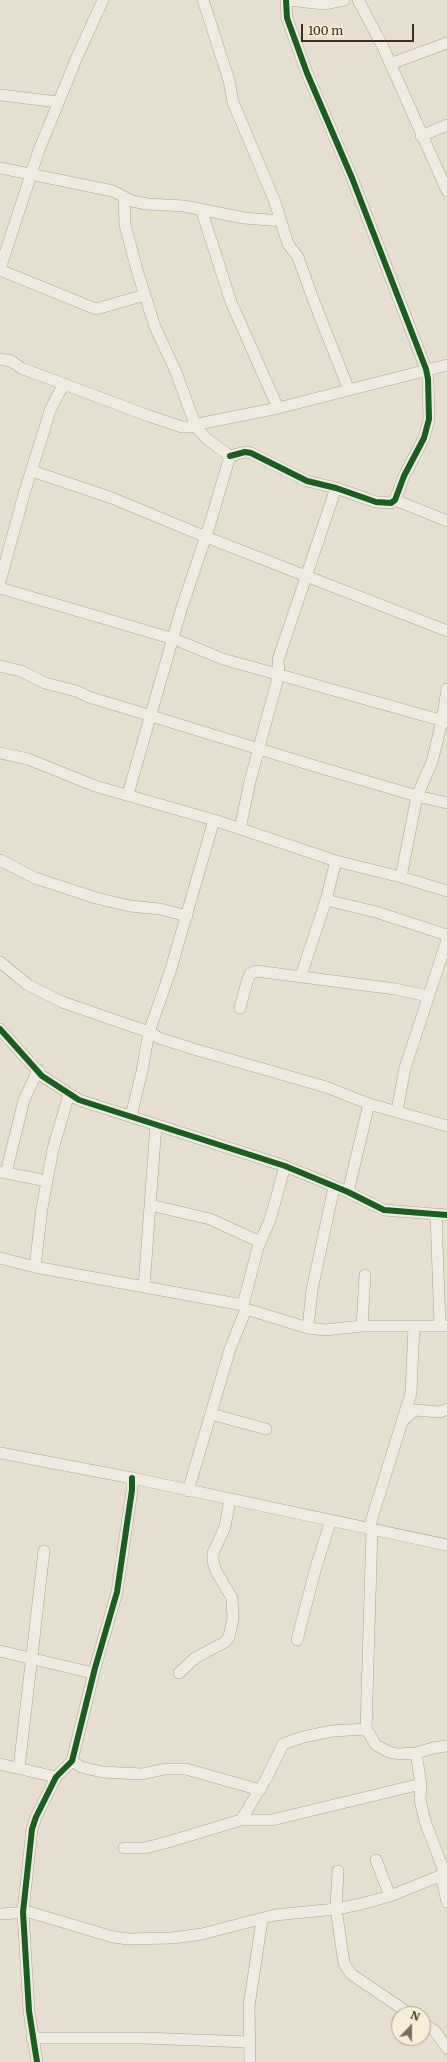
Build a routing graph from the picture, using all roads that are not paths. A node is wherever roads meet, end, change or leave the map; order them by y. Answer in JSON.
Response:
{"nodes":[{"id":1,"x":103,"y":0,"type":"edge"},
{"id":2,"x":203,"y":0,"type":"edge"},
{"id":3,"x":287,"y":0,"type":"edge"},
{"id":4,"x":344,"y":0,"type":"edge"},
{"id":5,"x":358,"y":0,"type":"edge"},
{"id":6,"x":447,"y":43,"type":"edge"},
{"id":7,"x":390,"y":64,"type":"junction"},
{"id":8,"x":0,"y":95,"type":"edge"},
{"id":9,"x":58,"y":102,"type":"junction"},
{"id":10,"x":447,"y":125,"type":"edge"},
{"id":11,"x":421,"y":136,"type":"junction"},
{"id":12,"x":0,"y":168,"type":"edge"},
{"id":13,"x":32,"y":174,"type":"junction"},
{"id":14,"x":447,"y":191,"type":"edge"},
{"id":15,"x":124,"y":197,"type":"junction"},
{"id":16,"x":201,"y":209,"type":"junction"},
{"id":17,"x":281,"y":221,"type":"junction"},
{"id":18,"x":0,"y":269,"type":"edge"},
{"id":19,"x":145,"y":295,"type":"junction"},
{"id":20,"x":0,"y":359,"type":"edge"},
{"id":21,"x":447,"y":365,"type":"edge"},
{"id":22,"x":426,"y":369,"type":"junction"},
{"id":23,"x":66,"y":385,"type":"junction"},
{"id":24,"x":349,"y":390,"type":"junction"},
{"id":25,"x":278,"y":408,"type":"junction"},
{"id":26,"x":196,"y":427,"type":"junction"},
{"id":27,"x":230,"y":456,"type":"junction"},
{"id":28,"x":32,"y":470,"type":"junction"},
{"id":29,"x":336,"y":488,"type":"junction"},
{"id":30,"x":395,"y":500,"type":"junction"},
{"id":31,"x":447,"y":521,"type":"edge"},
{"id":32,"x":206,"y":537,"type":"junction"},
{"id":33,"x":307,"y":576,"type":"junction"},
{"id":34,"x":0,"y":582,"type":"edge"},
{"id":35,"x":0,"y":588,"type":"edge"},
{"id":36,"x":447,"y":631,"type":"edge"},
{"id":37,"x":174,"y":639,"type":"junction"},
{"id":38,"x":0,"y":666,"type":"edge"},
{"id":39,"x":279,"y":674,"type":"junction"},
{"id":40,"x":447,"y":689,"type":"edge"},
{"id":41,"x":150,"y":716,"type":"junction"},
{"id":42,"x":445,"y":722,"type":"edge"},
{"id":43,"x":259,"y":748,"type":"junction"},
{"id":44,"x":0,"y":753,"type":"edge"},
{"id":45,"x":128,"y":794,"type":"junction"},
{"id":46,"x":417,"y":796,"type":"junction"},
{"id":47,"x":447,"y":803,"type":"edge"},
{"id":48,"x":214,"y":820,"type":"junction"},
{"id":49,"x":240,"y":829,"type":"junction"},
{"id":50,"x":0,"y":860,"type":"edge"},
{"id":51,"x":336,"y":861,"type":"junction"},
{"id":52,"x":401,"y":877,"type":"junction"},
{"id":53,"x":447,"y":891,"type":"edge"},
{"id":54,"x":326,"y":900,"type":"junction"},
{"id":55,"x":187,"y":916,"type":"junction"},
{"id":56,"x":447,"y":935,"type":"edge"},
{"id":57,"x":447,"y":940,"type":"edge"},
{"id":58,"x":0,"y":962,"type":"edge"},
{"id":59,"x":301,"y":976,"type":"junction"},
{"id":60,"x":428,"y":996,"type":"junction"},
{"id":61,"x":240,"y":1008,"type":"dead end"},
{"id":62,"x":0,"y":1029,"type":"edge"},
{"id":63,"x":149,"y":1032,"type":"junction"},
{"id":64,"x":38,"y":1070,"type":"junction"},
{"id":65,"x":69,"y":1094,"type":"junction"},
{"id":66,"x":369,"y":1104,"type":"junction"},
{"id":67,"x":397,"y":1111,"type":"junction"},
{"id":68,"x":131,"y":1116,"type":"junction"},
{"id":69,"x":156,"y":1126,"type":"junction"},
{"id":70,"x":447,"y":1126,"type":"edge"},
{"id":71,"x":285,"y":1166,"type":"junction"},
{"id":72,"x":3,"y":1172,"type":"edge"},
{"id":73,"x":47,"y":1181,"type":"junction"},
{"id":74,"x":334,"y":1187,"type":"junction"},
{"id":75,"x":348,"y":1192,"type":"junction"},
{"id":76,"x":150,"y":1205,"type":"junction"},
{"id":77,"x":441,"y":1215,"type":"edge"},
{"id":78,"x":260,"y":1242,"type":"junction"},
{"id":79,"x":1,"y":1261,"type":"edge"},
{"id":80,"x":35,"y":1267,"type":"junction"},
{"id":81,"x":365,"y":1275,"type":"dead end"},
{"id":82,"x":144,"y":1287,"type":"junction"},
{"id":83,"x":244,"y":1307,"type":"junction"},
{"id":84,"x":362,"y":1326,"type":"junction"},
{"id":85,"x":414,"y":1326,"type":"junction"},
{"id":86,"x":444,"y":1326,"type":"edge"},
{"id":87,"x":308,"y":1328,"type":"junction"},
{"id":88,"x":447,"y":1409,"type":"edge"},
{"id":89,"x":211,"y":1414,"type":"junction"},
{"id":90,"x":404,"y":1420,"type":"junction"},
{"id":91,"x":266,"y":1430,"type":"dead end"},
{"id":92,"x":0,"y":1453,"type":"edge"},
{"id":93,"x":132,"y":1478,"type":"junction"},
{"id":94,"x":188,"y":1491,"type":"junction"},
{"id":95,"x":230,"y":1499,"type":"junction"},
{"id":96,"x":331,"y":1520,"type":"junction"},
{"id":97,"x":371,"y":1529,"type":"junction"},
{"id":98,"x":447,"y":1545,"type":"edge"},
{"id":99,"x":44,"y":1551,"type":"dead end"},
{"id":100,"x":297,"y":1640,"type":"dead end"},
{"id":101,"x":0,"y":1651,"type":"edge"},
{"id":102,"x":32,"y":1660,"type":"junction"},
{"id":103,"x":93,"y":1673,"type":"junction"},
{"id":104,"x":179,"y":1673,"type":"dead end"},
{"id":105,"x":366,"y":1729,"type":"junction"},
{"id":106,"x":447,"y":1746,"type":"edge"},
{"id":107,"x":416,"y":1753,"type":"junction"},
{"id":108,"x":72,"y":1762,"type":"junction"},
{"id":109,"x":0,"y":1764,"type":"edge"},
{"id":110,"x":19,"y":1768,"type":"junction"},
{"id":111,"x":56,"y":1777,"type":"junction"},
{"id":112,"x":421,"y":1784,"type":"junction"},
{"id":113,"x":260,"y":1790,"type":"junction"},
{"id":114,"x":241,"y":1820,"type":"junction"},
{"id":115,"x":124,"y":1848,"type":"dead end"},
{"id":116,"x":376,"y":1860,"type":"dead end"},
{"id":117,"x":338,"y":1871,"type":"dead end"},
{"id":118,"x":444,"y":1874,"type":"edge"},
{"id":119,"x":390,"y":1896,"type":"junction"},
{"id":120,"x":447,"y":1902,"type":"edge"},
{"id":121,"x":336,"y":1909,"type":"junction"},
{"id":122,"x":23,"y":1912,"type":"junction"},
{"id":123,"x":0,"y":1914,"type":"edge"},
{"id":124,"x":262,"y":1920,"type":"junction"},
{"id":125,"x":398,"y":2006,"type":"edge"},
{"id":126,"x":431,"y":2028,"type":"edge"},
{"id":127,"x":32,"y":2038,"type":"junction"},
{"id":128,"x":249,"y":2042,"type":"junction"},
{"id":129,"x":447,"y":2048,"type":"edge"},
{"id":130,"x":37,"y":2062,"type":"edge"},
{"id":131,"x":250,"y":2062,"type":"edge"}],
"edges":[{"from":1,"to":9,"type":"street"},
{"from":2,"to":17,"type":"street"},
{"from":3,"to":4,"type":"street"},
{"from":3,"to":22,"type":"street"},
{"from":5,"to":7,"type":"street"},
{"from":6,"to":7,"type":"street"},
{"from":7,"to":11,"type":"street"},
{"from":8,"to":9,"type":"street"},
{"from":9,"to":13,"type":"street"},
{"from":10,"to":11,"type":"street"},
{"from":11,"to":14,"type":"street"},
{"from":12,"to":13,"type":"street"},
{"from":13,"to":15,"type":"street"},
{"from":13,"to":18,"type":"street"},
{"from":15,"to":16,"type":"street"},
{"from":15,"to":19,"type":"street"},
{"from":16,"to":17,"type":"street"},
{"from":16,"to":25,"type":"street"},
{"from":17,"to":24,"type":"street"},
{"from":18,"to":19,"type":"street"},
{"from":19,"to":26,"type":"street"},
{"from":20,"to":23,"type":"street"},
{"from":21,"to":22,"type":"street"},
{"from":22,"to":24,"type":"street"},
{"from":22,"to":30,"type":"street"},
{"from":23,"to":26,"type":"street"},
{"from":23,"to":28,"type":"street"},
{"from":24,"to":25,"type":"street"},
{"from":25,"to":26,"type":"street"},
{"from":26,"to":27,"type":"street"},
{"from":27,"to":29,"type":"street"},
{"from":27,"to":32,"type":"street"},
{"from":28,"to":32,"type":"street"},
{"from":28,"to":34,"type":"street"},
{"from":29,"to":30,"type":"street"},
{"from":29,"to":33,"type":"street"},
{"from":30,"to":31,"type":"street"},
{"from":32,"to":33,"type":"street"},
{"from":32,"to":37,"type":"street"},
{"from":33,"to":36,"type":"street"},
{"from":33,"to":39,"type":"street"},
{"from":35,"to":37,"type":"street"},
{"from":37,"to":39,"type":"street"},
{"from":37,"to":41,"type":"street"},
{"from":38,"to":41,"type":"street"},
{"from":39,"to":42,"type":"street"},
{"from":39,"to":43,"type":"street"},
{"from":40,"to":42,"type":"street"},
{"from":41,"to":43,"type":"street"},
{"from":41,"to":45,"type":"street"},
{"from":42,"to":46,"type":"street"},
{"from":43,"to":46,"type":"street"},
{"from":43,"to":49,"type":"street"},
{"from":44,"to":45,"type":"street"},
{"from":45,"to":48,"type":"street"},
{"from":46,"to":47,"type":"street"},
{"from":46,"to":52,"type":"street"},
{"from":48,"to":49,"type":"street"},
{"from":48,"to":55,"type":"street"},
{"from":49,"to":51,"type":"street"},
{"from":50,"to":55,"type":"street"},
{"from":51,"to":52,"type":"street"},
{"from":51,"to":54,"type":"street"},
{"from":52,"to":53,"type":"street"},
{"from":54,"to":56,"type":"street"},
{"from":54,"to":59,"type":"street"},
{"from":55,"to":63,"type":"street"},
{"from":57,"to":60,"type":"street"},
{"from":58,"to":63,"type":"street"},
{"from":59,"to":60,"type":"street"},
{"from":59,"to":61,"type":"street"},
{"from":60,"to":67,"type":"street"},
{"from":62,"to":64,"type":"street"},
{"from":63,"to":66,"type":"street"},
{"from":63,"to":68,"type":"street"},
{"from":64,"to":65,"type":"street"},
{"from":64,"to":72,"type":"street"},
{"from":65,"to":68,"type":"street"},
{"from":65,"to":73,"type":"street"},
{"from":66,"to":67,"type":"street"},
{"from":66,"to":75,"type":"street"},
{"from":67,"to":70,"type":"street"},
{"from":68,"to":69,"type":"street"},
{"from":69,"to":71,"type":"street"},
{"from":69,"to":76,"type":"street"},
{"from":71,"to":74,"type":"street"},
{"from":71,"to":78,"type":"street"},
{"from":72,"to":73,"type":"street"},
{"from":73,"to":80,"type":"street"},
{"from":74,"to":75,"type":"street"},
{"from":74,"to":87,"type":"street"},
{"from":75,"to":77,"type":"street"},
{"from":76,"to":78,"type":"street"},
{"from":76,"to":82,"type":"street"},
{"from":77,"to":86,"type":"street"},
{"from":78,"to":83,"type":"street"},
{"from":79,"to":80,"type":"street"},
{"from":80,"to":82,"type":"street"},
{"from":81,"to":84,"type":"street"},
{"from":82,"to":83,"type":"street"},
{"from":83,"to":87,"type":"street"},
{"from":83,"to":89,"type":"street"},
{"from":84,"to":85,"type":"street"},
{"from":84,"to":87,"type":"street"},
{"from":85,"to":86,"type":"street"},
{"from":85,"to":90,"type":"street"},
{"from":88,"to":90,"type":"street"},
{"from":89,"to":91,"type":"street"},
{"from":89,"to":94,"type":"street"},
{"from":90,"to":97,"type":"street"},
{"from":92,"to":93,"type":"street"},
{"from":93,"to":94,"type":"street"},
{"from":93,"to":103,"type":"street"},
{"from":94,"to":95,"type":"street"},
{"from":95,"to":96,"type":"street"},
{"from":95,"to":104,"type":"street"},
{"from":96,"to":97,"type":"street"},
{"from":96,"to":100,"type":"street"},
{"from":97,"to":98,"type":"street"},
{"from":97,"to":105,"type":"street"},
{"from":99,"to":102,"type":"street"},
{"from":101,"to":102,"type":"street"},
{"from":102,"to":103,"type":"street"},
{"from":102,"to":110,"type":"street"},
{"from":103,"to":108,"type":"street"},
{"from":105,"to":107,"type":"street"},
{"from":105,"to":113,"type":"street"},
{"from":106,"to":107,"type":"street"},
{"from":107,"to":112,"type":"street"},
{"from":108,"to":111,"type":"street"},
{"from":108,"to":113,"type":"street"},
{"from":109,"to":110,"type":"street"},
{"from":110,"to":111,"type":"street"},
{"from":111,"to":122,"type":"street"},
{"from":112,"to":114,"type":"street"},
{"from":112,"to":118,"type":"street"},
{"from":113,"to":114,"type":"street"},
{"from":114,"to":115,"type":"street"},
{"from":116,"to":119,"type":"street"},
{"from":117,"to":121,"type":"street"},
{"from":118,"to":119,"type":"street"},
{"from":118,"to":120,"type":"street"},
{"from":119,"to":121,"type":"street"},
{"from":121,"to":124,"type":"street"},
{"from":121,"to":125,"type":"street"},
{"from":122,"to":123,"type":"street"},
{"from":122,"to":124,"type":"street"},
{"from":122,"to":127,"type":"street"},
{"from":124,"to":128,"type":"street"},
{"from":126,"to":129,"type":"street"},
{"from":127,"to":128,"type":"street"},
{"from":127,"to":130,"type":"street"},
{"from":128,"to":131,"type":"street"}]}
